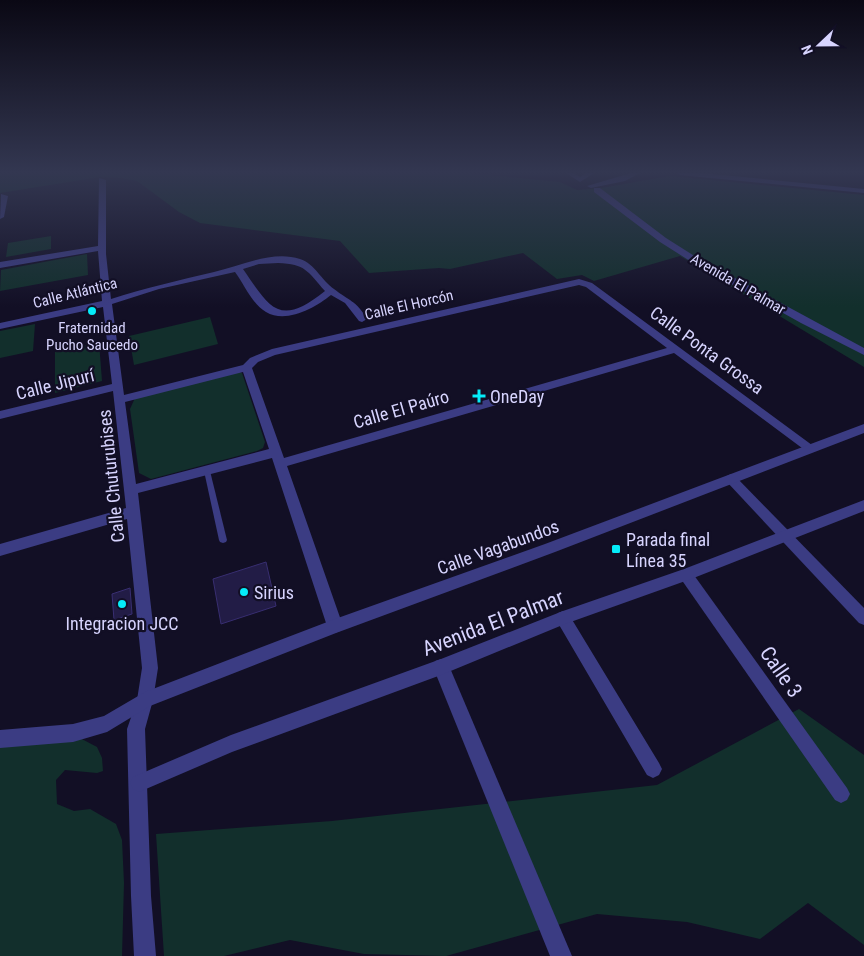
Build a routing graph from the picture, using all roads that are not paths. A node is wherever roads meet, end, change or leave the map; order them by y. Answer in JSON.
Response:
{"nodes":[{"id":1,"x":102,"y":218,"type":"edge"},
{"id":2,"x":633,"y":218,"type":"edge"},
{"id":3,"x":102,"y":248,"type":"junction"},
{"id":4,"x":0,"y":265,"type":"edge"},
{"id":5,"x":238,"y":269,"type":"junction"},
{"id":6,"x":582,"y":282,"type":"joint"},
{"id":7,"x":330,"y":291,"type":"junction"},
{"id":8,"x":107,"y":302,"type":"junction"},
{"id":9,"x":362,"y":319,"type":"dead end"},
{"id":10,"x":0,"y":326,"type":"edge"},
{"id":11,"x":675,"y":349,"type":"junction"},
{"id":12,"x":864,"y":352,"type":"edge"},
{"id":13,"x":247,"y":368,"type":"junction"},
{"id":14,"x":118,"y":386,"type":"junction"},
{"id":15,"x":120,"y":400,"type":"junction"},
{"id":16,"x":0,"y":415,"type":"edge"},
{"id":17,"x":864,"y":428,"type":"edge"},
{"id":18,"x":810,"y":448,"type":"junction"},
{"id":19,"x":278,"y":457,"type":"junction"},
{"id":20,"x":207,"y":471,"type":"junction"},
{"id":21,"x":731,"y":478,"type":"junction"},
{"id":22,"x":131,"y":490,"type":"junction"},
{"id":23,"x":864,"y":505,"type":"edge"},
{"id":24,"x":133,"y":512,"type":"junction"},
{"id":25,"x":786,"y":536,"type":"junction"},
{"id":26,"x":223,"y":540,"type":"dead end"},
{"id":27,"x":0,"y":550,"type":"edge"},
{"id":28,"x":686,"y":575,"type":"junction"},
{"id":29,"x":563,"y":618,"type":"junction"},
{"id":30,"x":864,"y":618,"type":"edge"},
{"id":31,"x":335,"y":626,"type":"junction"},
{"id":32,"x":441,"y":667,"type":"junction"},
{"id":33,"x":146,"y":700,"type":"junction"},
{"id":34,"x":0,"y":739,"type":"edge"},
{"id":35,"x":653,"y":769,"type":"dead end"},
{"id":36,"x":138,"y":783,"type":"junction"},
{"id":37,"x":841,"y":794,"type":"dead end"},
{"id":38,"x":145,"y":956,"type":"edge"},
{"id":39,"x":561,"y":956,"type":"edge"}],
"edges":[{"from":1,"to":3,"type":"street","name":"Calle Chuturubises"},
{"from":2,"to":12,"type":"street","name":"Avenida El Palmar"},
{"from":3,"to":4,"type":"street"},
{"from":3,"to":8,"type":"street","name":"Calle Chuturubises"},
{"from":5,"to":7,"type":"street"},
{"from":5,"to":7,"type":"street"},
{"from":5,"to":8,"type":"street","name":"Calle Atlántica"},
{"from":6,"to":11,"type":"street","name":"Calle Ponta Grossa"},
{"from":6,"to":13,"type":"street","name":"Calle El Horcón"},
{"from":7,"to":9,"type":"street"},
{"from":8,"to":10,"type":"street","name":"Calle Atlántica"},
{"from":8,"to":14,"type":"street","name":"Calle Chuturubises"},
{"from":11,"to":18,"type":"street","name":"Calle Ponta Grossa"},
{"from":11,"to":19,"type":"street","name":"Calle El Paúro"},
{"from":13,"to":15,"type":"street"},
{"from":13,"to":19,"type":"street"},
{"from":14,"to":15,"type":"street","name":"Calle Chuturubises"},
{"from":14,"to":16,"type":"street","name":"Calle Jipurí"},
{"from":15,"to":22,"type":"street","name":"Calle Chuturubises"},
{"from":17,"to":18,"type":"street","name":"Calle Vagabundos"},
{"from":18,"to":21,"type":"street","name":"Calle Vagabundos"},
{"from":19,"to":20,"type":"street","name":"Calle El Paúro"},
{"from":19,"to":31,"type":"street"},
{"from":20,"to":22,"type":"street","name":"Calle El Paúro"},
{"from":20,"to":26,"type":"lane"},
{"from":21,"to":25,"type":"street"},
{"from":21,"to":31,"type":"street","name":"Calle Vagabundos"},
{"from":22,"to":24,"type":"street","name":"Calle Chuturubises"},
{"from":23,"to":25,"type":"street","name":"Avenida El Palmar"},
{"from":24,"to":27,"type":"street"},
{"from":24,"to":33,"type":"street","name":"Calle Chuturubises"},
{"from":25,"to":28,"type":"street","name":"Avenida El Palmar"},
{"from":25,"to":30,"type":"street"},
{"from":28,"to":29,"type":"street","name":"Avenida El Palmar"},
{"from":28,"to":37,"type":"street","name":"Calle 3"},
{"from":29,"to":32,"type":"street","name":"Avenida El Palmar"},
{"from":29,"to":35,"type":"street"},
{"from":31,"to":33,"type":"street","name":"Calle Vagabundos"},
{"from":32,"to":36,"type":"street","name":"Avenida El Palmar"},
{"from":32,"to":39,"type":"street"},
{"from":33,"to":34,"type":"street","name":"Calle Vagabundos"},
{"from":33,"to":36,"type":"street","name":"Calle Chuturubises"},
{"from":36,"to":38,"type":"street","name":"Calle Chuturubises"}]}
